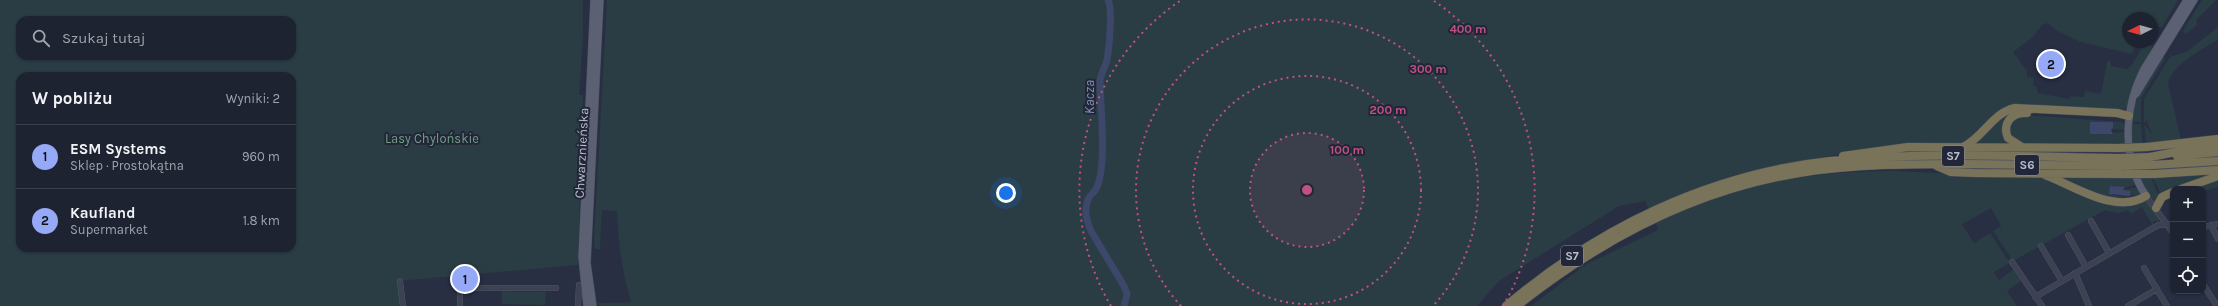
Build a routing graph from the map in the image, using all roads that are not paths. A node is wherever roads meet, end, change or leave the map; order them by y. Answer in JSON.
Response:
{"nodes":[{"id":1,"x":594,"y":0,"type":"edge"},
{"id":2,"x":600,"y":0,"type":"edge"},
{"id":3,"x":2187,"y":0,"type":"edge"},
{"id":4,"x":2194,"y":0,"type":"edge"},
{"id":5,"x":2133,"y":99,"type":"junction"},
{"id":6,"x":2129,"y":116,"type":"junction"},
{"id":7,"x":2218,"y":139,"type":"edge"},
{"id":8,"x":2218,"y":144,"type":"edge"},
{"id":9,"x":2022,"y":147,"type":"junction"},
{"id":10,"x":1961,"y":148,"type":"junction"},
{"id":11,"x":2218,"y":152,"type":"edge"},
{"id":12,"x":2150,"y":160,"type":"junction"},
{"id":13,"x":2218,"y":161,"type":"edge"},
{"id":14,"x":2123,"y":162,"type":"junction"},
{"id":15,"x":1930,"y":164,"type":"junction"},
{"id":16,"x":1798,"y":166,"type":"junction"},
{"id":17,"x":2218,"y":170,"type":"edge"},
{"id":18,"x":2041,"y":174,"type":"junction"},
{"id":19,"x":2218,"y":176,"type":"edge"},
{"id":20,"x":2190,"y":186,"type":"edge"},
{"id":21,"x":2170,"y":193,"type":"edge"},
{"id":22,"x":2146,"y":196,"type":"junction"},
{"id":23,"x":2156,"y":208,"type":"junction"},
{"id":24,"x":2163,"y":216,"type":"junction"},
{"id":25,"x":2091,"y":221,"type":"dead end"},
{"id":26,"x":2159,"y":224,"type":"junction"},
{"id":27,"x":2168,"y":224,"type":"junction"},
{"id":28,"x":2218,"y":224,"type":"edge"},
{"id":29,"x":2211,"y":225,"type":"junction"},
{"id":30,"x":2206,"y":226,"type":"edge"},
{"id":31,"x":2170,"y":228,"type":"edge"},
{"id":32,"x":2068,"y":235,"type":"dead end"},
{"id":33,"x":2218,"y":239,"type":"edge"},
{"id":34,"x":2041,"y":246,"type":"dead end"},
{"id":35,"x":2109,"y":253,"type":"junction"},
{"id":36,"x":2012,"y":262,"type":"dead end"},
{"id":37,"x":2086,"y":267,"type":"junction"},
{"id":38,"x":2144,"y":268,"type":"dead end"},
{"id":39,"x":2075,"y":273,"type":"junction"},
{"id":40,"x":400,"y":281,"type":"dead end"},
{"id":41,"x":2062,"y":281,"type":"junction"},
{"id":42,"x":579,"y":285,"type":"dead end"},
{"id":43,"x":556,"y":288,"type":"dead end"},
{"id":44,"x":2157,"y":289,"type":"junction"},
{"id":45,"x":2206,"y":289,"type":"edge"},
{"id":46,"x":2035,"y":297,"type":"junction"},
{"id":47,"x":403,"y":306,"type":"edge"},
{"id":48,"x":460,"y":306,"type":"edge"},
{"id":49,"x":578,"y":306,"type":"edge"},
{"id":50,"x":587,"y":306,"type":"edge"},
{"id":51,"x":593,"y":306,"type":"edge"},
{"id":52,"x":1506,"y":306,"type":"edge"},
{"id":53,"x":1517,"y":306,"type":"edge"},
{"id":54,"x":2042,"y":306,"type":"edge"},
{"id":55,"x":2089,"y":306,"type":"edge"},
{"id":56,"x":2128,"y":306,"type":"edge"},
{"id":57,"x":2167,"y":306,"type":"edge"},
{"id":58,"x":2217,"y":306,"type":"edge"}],
"edges":[{"from":1,"to":50,"type":"main road","name":"Chwarznieńska"},
{"from":2,"to":51,"type":"main road","name":"Chwarznieńska"},
{"from":3,"to":5,"type":"main road"},
{"from":4,"to":5,"type":"main road"},
{"from":5,"to":6,"type":"main road"},
{"from":6,"to":9,"type":"highway"},
{"from":6,"to":10,"type":"highway"},
{"from":6,"to":22,"type":"main road"},
{"from":7,"to":9,"type":"highway","bridge":true},
{"from":8,"to":12,"type":"highway","number":"S7"},
{"from":9,"to":10,"type":"highway"},
{"from":10,"to":16,"type":"highway"},
{"from":11,"to":12,"type":"highway","number":"S7"},
{"from":12,"to":13,"type":"highway"},
{"from":12,"to":14,"type":"highway","number":"S7","bridge":true},
{"from":14,"to":15,"type":"highway","number":"S6"},
{"from":14,"to":16,"type":"highway","number":"S7"},
{"from":15,"to":18,"type":"highway","number":"S7"},
{"from":15,"to":53,"type":"highway","number":"S7"},
{"from":16,"to":52,"type":"highway","number":"S7"},
{"from":17,"to":18,"type":"highway","number":"S7","bridge":true},
{"from":18,"to":22,"type":"highway"},
{"from":19,"to":20,"type":"highway"},
{"from":21,"to":23,"type":"highway"},
{"from":22,"to":23,"type":"street"},
{"from":23,"to":24,"type":"street"},
{"from":24,"to":26,"type":"street"},
{"from":24,"to":27,"type":"street"},
{"from":25,"to":35,"type":"street"},
{"from":26,"to":27,"type":"street"},
{"from":26,"to":35,"type":"street"},
{"from":27,"to":31,"type":"street"},
{"from":28,"to":29,"type":"street"},
{"from":29,"to":30,"type":"street"},
{"from":29,"to":33,"type":"street"},
{"from":32,"to":37,"type":"street"},
{"from":34,"to":41,"type":"street"},
{"from":35,"to":37,"type":"street"},
{"from":36,"to":46,"type":"street"},
{"from":37,"to":39,"type":"street"},
{"from":38,"to":44,"type":"street"},
{"from":39,"to":41,"type":"street"},
{"from":39,"to":55,"type":"street"},
{"from":40,"to":47,"type":"street"},
{"from":41,"to":46,"type":"street"},
{"from":42,"to":49,"type":"street"},
{"from":43,"to":48,"type":"street"},
{"from":44,"to":56,"type":"street"},
{"from":44,"to":57,"type":"street"},
{"from":45,"to":58,"type":"street"},
{"from":46,"to":54,"type":"street"}]}
